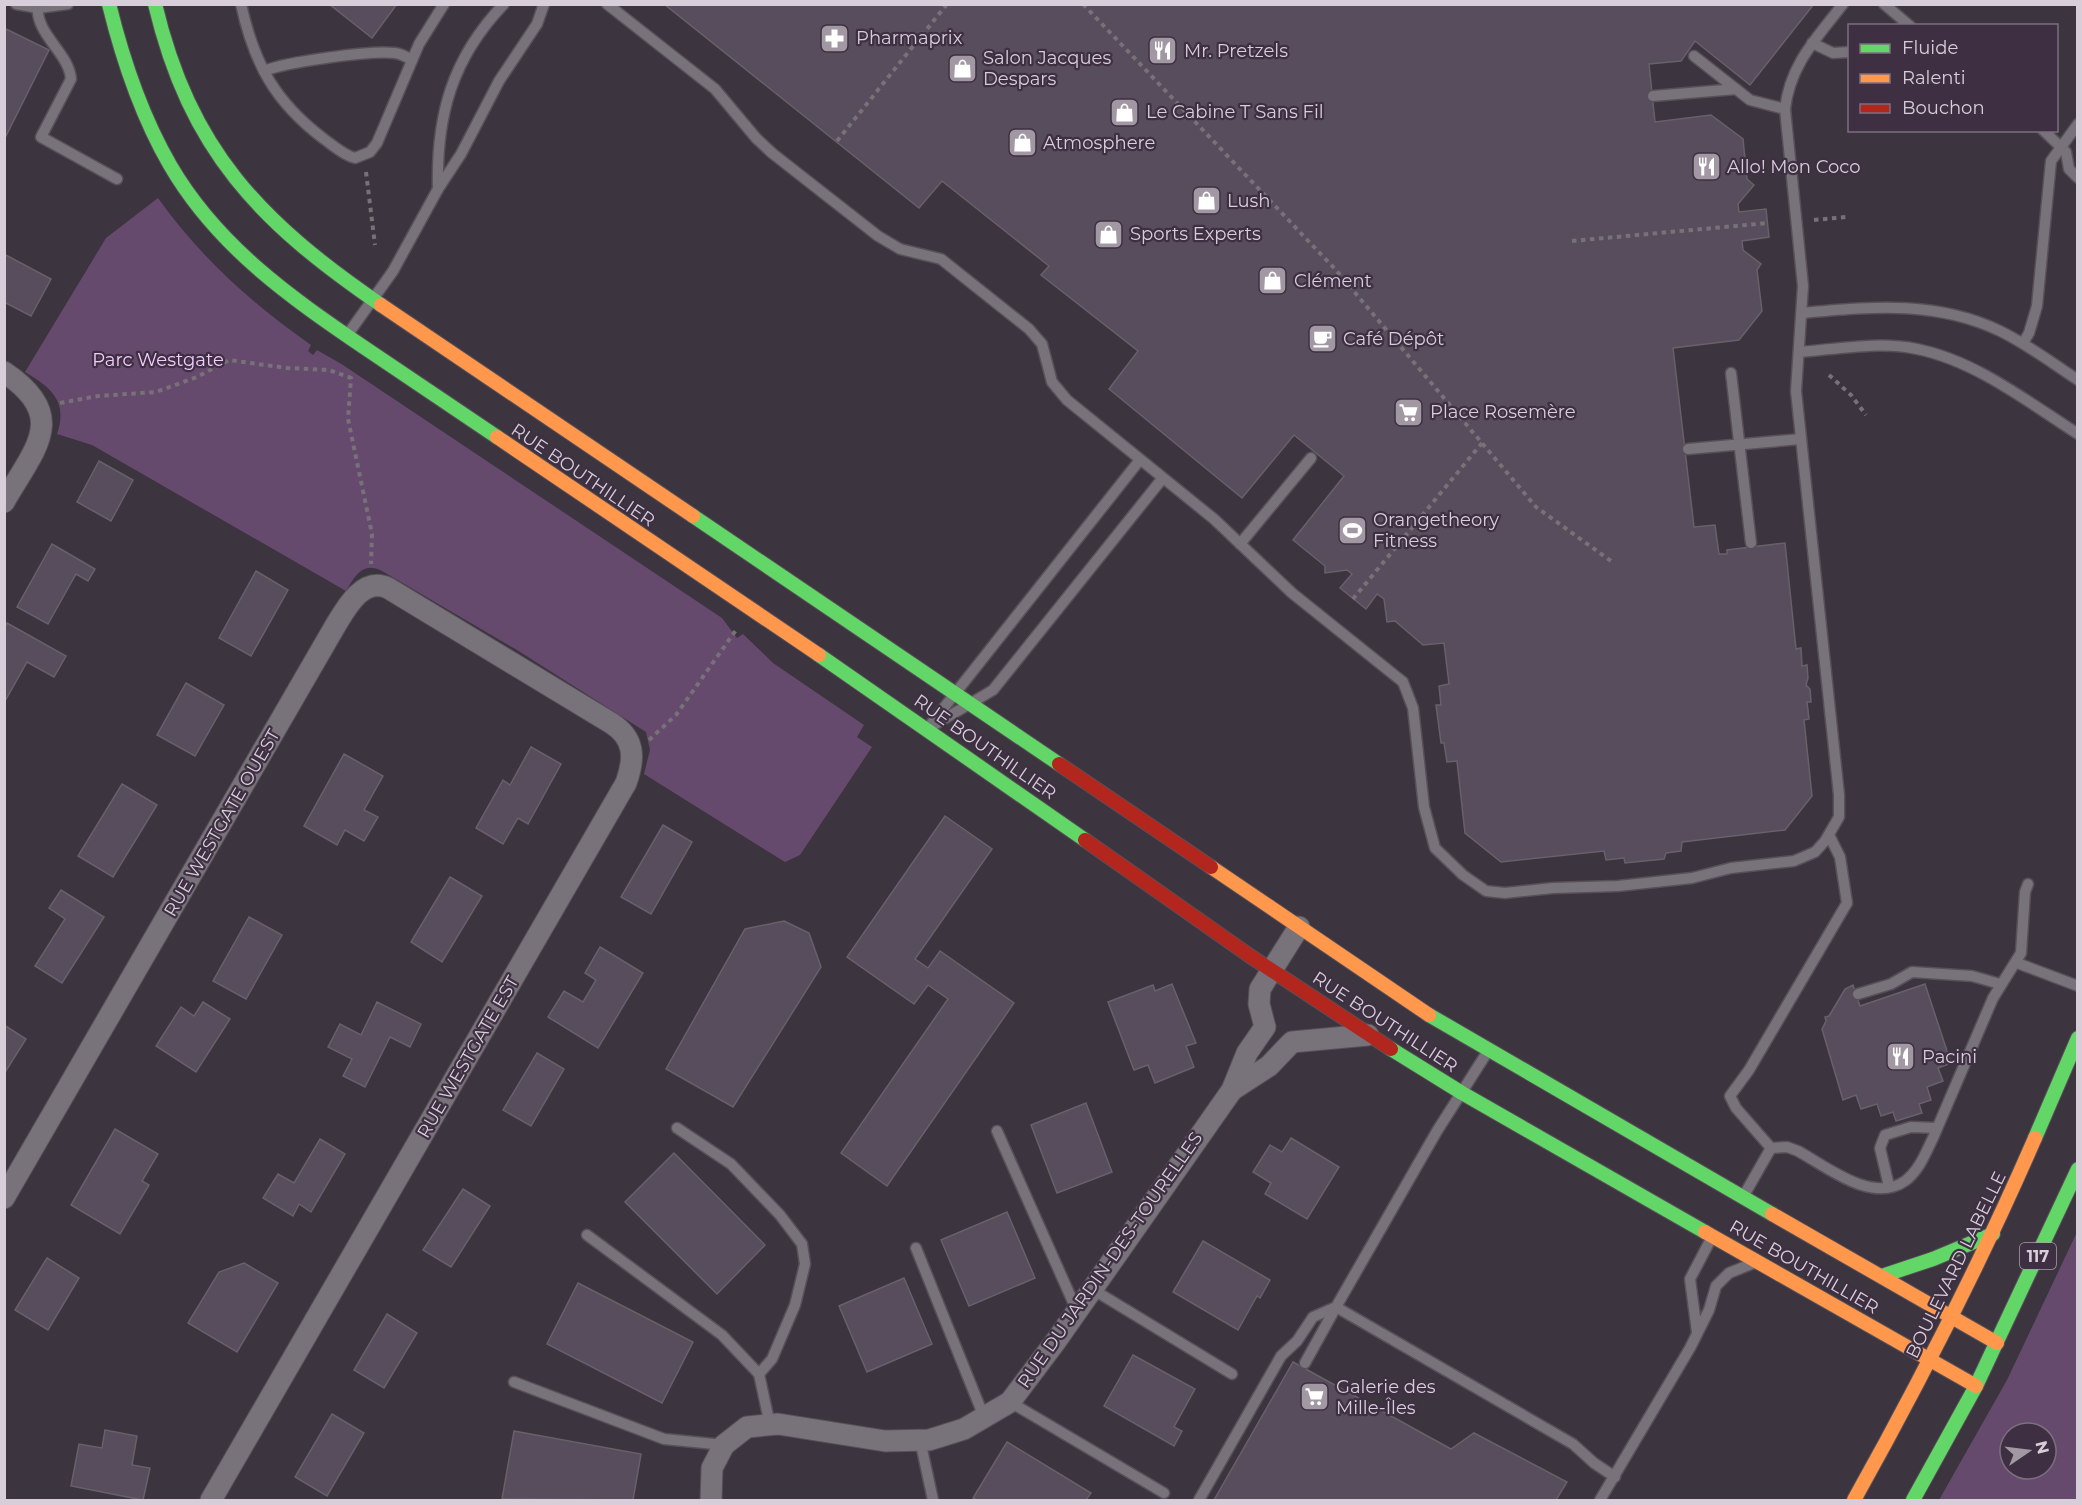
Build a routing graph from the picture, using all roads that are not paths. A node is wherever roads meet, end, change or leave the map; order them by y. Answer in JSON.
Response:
{"nodes":[{"id":1,"x":16,"y":4,"type":"edge"},
{"id":2,"x":68,"y":4,"type":"edge"},
{"id":3,"x":109,"y":4,"type":"edge"},
{"id":4,"x":155,"y":4,"type":"edge"},
{"id":5,"x":241,"y":4,"type":"edge"},
{"id":6,"x":444,"y":4,"type":"edge"},
{"id":7,"x":504,"y":4,"type":"edge"},
{"id":8,"x":543,"y":4,"type":"edge"},
{"id":9,"x":607,"y":4,"type":"edge"},
{"id":10,"x":1843,"y":4,"type":"edge"},
{"id":11,"x":1884,"y":4,"type":"edge"},
{"id":12,"x":38,"y":6,"type":"edge"},
{"id":13,"x":1908,"y":24,"type":"edge"},
{"id":14,"x":1812,"y":43,"type":"junction"},
{"id":15,"x":1848,"y":52,"type":"edge"},
{"id":16,"x":1694,"y":56,"type":"dead end"},
{"id":17,"x":412,"y":60,"type":"junction"},
{"id":18,"x":264,"y":71,"type":"junction"},
{"id":19,"x":1736,"y":89,"type":"junction"},
{"id":20,"x":1653,"y":96,"type":"dead end"},
{"id":21,"x":1785,"y":109,"type":"junction"},
{"id":22,"x":2078,"y":124,"type":"edge"},
{"id":23,"x":2045,"y":132,"type":"edge"},
{"id":24,"x":2060,"y":145,"type":"junction"},
{"id":25,"x":2078,"y":178,"type":"edge"},
{"id":26,"x":117,"y":179,"type":"dead end"},
{"id":27,"x":438,"y":189,"type":"junction"},
{"id":28,"x":373,"y":300,"type":"junction"},
{"id":29,"x":1802,"y":313,"type":"junction"},
{"id":30,"x":346,"y":337,"type":"junction"},
{"id":31,"x":2023,"y":343,"type":"junction"},
{"id":32,"x":1799,"y":352,"type":"junction"},
{"id":33,"x":4,"y":372,"type":"edge"},
{"id":34,"x":1731,"y":373,"type":"dead end"},
{"id":35,"x":2078,"y":380,"type":"edge"},
{"id":36,"x":2078,"y":434,"type":"edge"},
{"id":37,"x":1801,"y":439,"type":"junction"},
{"id":38,"x":1740,"y":444,"type":"junction"},
{"id":39,"x":1688,"y":449,"type":"dead end"},
{"id":40,"x":1311,"y":458,"type":"dead end"},
{"id":41,"x":1139,"y":461,"type":"junction"},
{"id":42,"x":1162,"y":479,"type":"junction"},
{"id":43,"x":4,"y":502,"type":"edge"},
{"id":44,"x":1751,"y":543,"type":"dead end"},
{"id":45,"x":1240,"y":544,"type":"junction"},
{"id":46,"x":504,"y":656,"type":"joint"},
{"id":47,"x":955,"y":694,"type":"junction"},
{"id":48,"x":970,"y":704,"type":"junction"},
{"id":49,"x":927,"y":730,"type":"junction"},
{"id":50,"x":1829,"y":835,"type":"junction"},
{"id":51,"x":2028,"y":884,"type":"dead end"},
{"id":52,"x":1299,"y":927,"type":"junction"},
{"id":53,"x":2017,"y":963,"type":"junction"},
{"id":54,"x":1271,"y":970,"type":"junction"},
{"id":55,"x":2000,"y":984,"type":"junction"},
{"id":56,"x":2078,"y":986,"type":"edge"},
{"id":57,"x":1858,"y":994,"type":"dead end"},
{"id":58,"x":1264,"y":1021,"type":"junction"},
{"id":59,"x":1368,"y":1035,"type":"junction"},
{"id":60,"x":2078,"y":1038,"type":"edge"},
{"id":61,"x":1292,"y":1042,"type":"junction"},
{"id":62,"x":1488,"y":1050,"type":"junction"},
{"id":63,"x":1232,"y":1090,"type":"junction"},
{"id":64,"x":1462,"y":1093,"type":"junction"},
{"id":65,"x":677,"y":1128,"type":"dead end"},
{"id":66,"x":1937,"y":1128,"type":"junction"},
{"id":67,"x":997,"y":1131,"type":"dead end"},
{"id":68,"x":1771,"y":1148,"type":"junction"},
{"id":69,"x":2078,"y":1168,"type":"edge"},
{"id":70,"x":1889,"y":1186,"type":"junction"},
{"id":71,"x":4,"y":1198,"type":"edge"},
{"id":72,"x":1743,"y":1198,"type":"junction"},
{"id":73,"x":1993,"y":1234,"type":"junction"},
{"id":74,"x":588,"y":1235,"type":"dead end"},
{"id":75,"x":1713,"y":1236,"type":"junction"},
{"id":76,"x":916,"y":1248,"type":"dead end"},
{"id":77,"x":1757,"y":1262,"type":"junction"},
{"id":78,"x":1882,"y":1276,"type":"junction"},
{"id":79,"x":1092,"y":1288,"type":"junction"},
{"id":80,"x":1336,"y":1307,"type":"junction"},
{"id":81,"x":1077,"y":1311,"type":"junction"},
{"id":82,"x":1952,"y":1318,"type":"junction"},
{"id":83,"x":1697,"y":1332,"type":"junction"},
{"id":84,"x":1997,"y":1343,"type":"junction"},
{"id":85,"x":1930,"y":1360,"type":"junction"},
{"id":86,"x":1305,"y":1363,"type":"dead end"},
{"id":87,"x":759,"y":1374,"type":"junction"},
{"id":88,"x":1232,"y":1374,"type":"dead end"},
{"id":89,"x":514,"y":1382,"type":"dead end"},
{"id":90,"x":1976,"y":1386,"type":"junction"},
{"id":91,"x":1010,"y":1402,"type":"junction"},
{"id":92,"x":984,"y":1417,"type":"junction"},
{"id":93,"x":770,"y":1425,"type":"junction"},
{"id":94,"x":920,"y":1440,"type":"junction"},
{"id":95,"x":724,"y":1445,"type":"junction"},
{"id":96,"x":1615,"y":1477,"type":"junction"},
{"id":97,"x":1164,"y":1493,"type":"dead end"},
{"id":98,"x":211,"y":1500,"type":"edge"},
{"id":99,"x":711,"y":1500,"type":"edge"},
{"id":100,"x":933,"y":1500,"type":"edge"},
{"id":101,"x":1199,"y":1500,"type":"edge"},
{"id":102,"x":1600,"y":1500,"type":"edge"},
{"id":103,"x":1854,"y":1500,"type":"edge"},
{"id":104,"x":1913,"y":1500,"type":"edge"}],
"edges":[{"from":1,"to":12,"type":"lane"},
{"from":2,"to":12,"type":"lane"},
{"from":3,"to":30,"type":"street","name":"RUE BOUTHILLIER"},
{"from":4,"to":28,"type":"street","name":"RUE BOUTHILLIER"},
{"from":5,"to":18,"type":"lane"},
{"from":6,"to":17,"type":"lane"},
{"from":7,"to":27,"type":"lane"},
{"from":8,"to":27,"type":"lane"},
{"from":9,"to":41,"type":"lane"},
{"from":10,"to":14,"type":"lane"},
{"from":11,"to":13,"type":"lane"},
{"from":12,"to":26,"type":"lane"},
{"from":14,"to":15,"type":"lane"},
{"from":14,"to":21,"type":"lane"},
{"from":16,"to":19,"type":"lane"},
{"from":17,"to":18,"type":"lane"},
{"from":17,"to":18,"type":"lane"},
{"from":19,"to":20,"type":"lane"},
{"from":19,"to":21,"type":"lane"},
{"from":21,"to":29,"type":"lane"},
{"from":22,"to":24,"type":"lane"},
{"from":23,"to":24,"type":"lane"},
{"from":24,"to":25,"type":"lane"},
{"from":24,"to":31,"type":"lane"},
{"from":27,"to":28,"type":"lane"},
{"from":28,"to":30,"type":"lane"},
{"from":28,"to":47,"type":"street","name":"RUE BOUTHILLIER"},
{"from":29,"to":31,"type":"lane"},
{"from":29,"to":32,"type":"lane"},
{"from":30,"to":49,"type":"street","name":"RUE BOUTHILLIER"},
{"from":31,"to":35,"type":"lane"},
{"from":32,"to":36,"type":"lane"},
{"from":32,"to":37,"type":"lane"},
{"from":33,"to":43,"type":"street"},
{"from":34,"to":38,"type":"lane"},
{"from":37,"to":38,"type":"lane"},
{"from":37,"to":50,"type":"lane"},
{"from":38,"to":39,"type":"lane"},
{"from":38,"to":44,"type":"lane"},
{"from":40,"to":45,"type":"lane"},
{"from":41,"to":42,"type":"lane"},
{"from":41,"to":47,"type":"lane"},
{"from":42,"to":45,"type":"lane"},
{"from":42,"to":48,"type":"lane"},
{"from":45,"to":50,"type":"lane"},
{"from":46,"to":71,"type":"street","name":"RUE WESTGATE OUEST"},
{"from":46,"to":98,"type":"street","name":"RUE WESTGATE EST"},
{"from":47,"to":48,"type":"street","name":"RUE BOUTHILLIER"},
{"from":47,"to":49,"type":"lane"},
{"from":48,"to":49,"type":"lane"},
{"from":48,"to":52,"type":"street","name":"RUE BOUTHILLIER"},
{"from":49,"to":54,"type":"street","name":"RUE BOUTHILLIER"},
{"from":50,"to":68,"type":"lane"},
{"from":51,"to":53,"type":"lane"},
{"from":52,"to":54,"type":"street"},
{"from":52,"to":62,"type":"street","name":"RUE BOUTHILLIER"},
{"from":53,"to":55,"type":"lane"},
{"from":53,"to":56,"type":"lane"},
{"from":54,"to":58,"type":"street"},
{"from":54,"to":59,"type":"street","name":"RUE BOUTHILLIER"},
{"from":55,"to":57,"type":"lane"},
{"from":55,"to":66,"type":"lane"},
{"from":58,"to":61,"type":"street"},
{"from":58,"to":63,"type":"street","name":"RUE DU JARDIN-DES-TOURELLES"},
{"from":59,"to":61,"type":"street"},
{"from":59,"to":64,"type":"street","name":"RUE BOUTHILLIER"},
{"from":60,"to":73,"type":"street","name":"BOULEVARD LABELLE"},
{"from":61,"to":63,"type":"street","name":"RUE DU JARDIN-DES-TOURELLES"},
{"from":62,"to":64,"type":"lane"},
{"from":62,"to":72,"type":"street","name":"RUE BOUTHILLIER"},
{"from":63,"to":79,"type":"street","name":"RUE DU JARDIN-DES-TOURELLES"},
{"from":64,"to":75,"type":"street","name":"RUE BOUTHILLIER"},
{"from":64,"to":80,"type":"lane"},
{"from":65,"to":87,"type":"lane"},
{"from":66,"to":70,"type":"lane"},
{"from":66,"to":70,"type":"lane"},
{"from":67,"to":81,"type":"lane"},
{"from":68,"to":70,"type":"lane"},
{"from":68,"to":72,"type":"lane"},
{"from":69,"to":84,"type":"street","number":"117"},
{"from":72,"to":78,"type":"street","name":"RUE BOUTHILLIER"},
{"from":73,"to":78,"type":"street"},
{"from":73,"to":82,"type":"street","name":"BOULEVARD LABELLE"},
{"from":74,"to":87,"type":"lane"},
{"from":75,"to":77,"type":"street","name":"RUE BOUTHILLIER"},
{"from":75,"to":83,"type":"lane"},
{"from":76,"to":92,"type":"lane"},
{"from":77,"to":83,"type":"lane"},
{"from":77,"to":85,"type":"street","name":"RUE BOUTHILLIER"},
{"from":78,"to":82,"type":"street","name":"RUE BOUTHILLIER"},
{"from":79,"to":81,"type":"street","name":"RUE DU JARDIN-DES-TOURELLES"},
{"from":79,"to":88,"type":"lane"},
{"from":80,"to":86,"type":"lane"},
{"from":80,"to":96,"type":"lane"},
{"from":80,"to":101,"type":"lane"},
{"from":81,"to":91,"type":"street","name":"RUE DU JARDIN-DES-TOURELLES"},
{"from":82,"to":84,"type":"street","name":"RUE BOUTHILLIER"},
{"from":82,"to":85,"type":"street","name":"BOULEVARD LABELLE"},
{"from":83,"to":96,"type":"lane"},
{"from":84,"to":90,"type":"street","number":"117"},
{"from":85,"to":90,"type":"street","name":"RUE BOUTHILLIER"},
{"from":85,"to":103,"type":"street","name":"BOULEVARD LABELLE"},
{"from":87,"to":93,"type":"lane"},
{"from":89,"to":95,"type":"lane"},
{"from":90,"to":104,"type":"street","number":"117"},
{"from":91,"to":92,"type":"street","name":"RUE DU JARDIN-DES-TOURELLES"},
{"from":91,"to":97,"type":"lane"},
{"from":92,"to":94,"type":"street","name":"RUE DU JARDIN-DES-TOURELLES"},
{"from":93,"to":94,"type":"street","name":"RUE DU JARDIN-DES-TOURELLES"},
{"from":93,"to":95,"type":"street","name":"RUE DU JARDIN-DES-TOURELLES"},
{"from":94,"to":100,"type":"lane"},
{"from":95,"to":99,"type":"street","name":"RUE DU JARDIN-DES-TOURELLES"},
{"from":96,"to":102,"type":"lane"}]}
